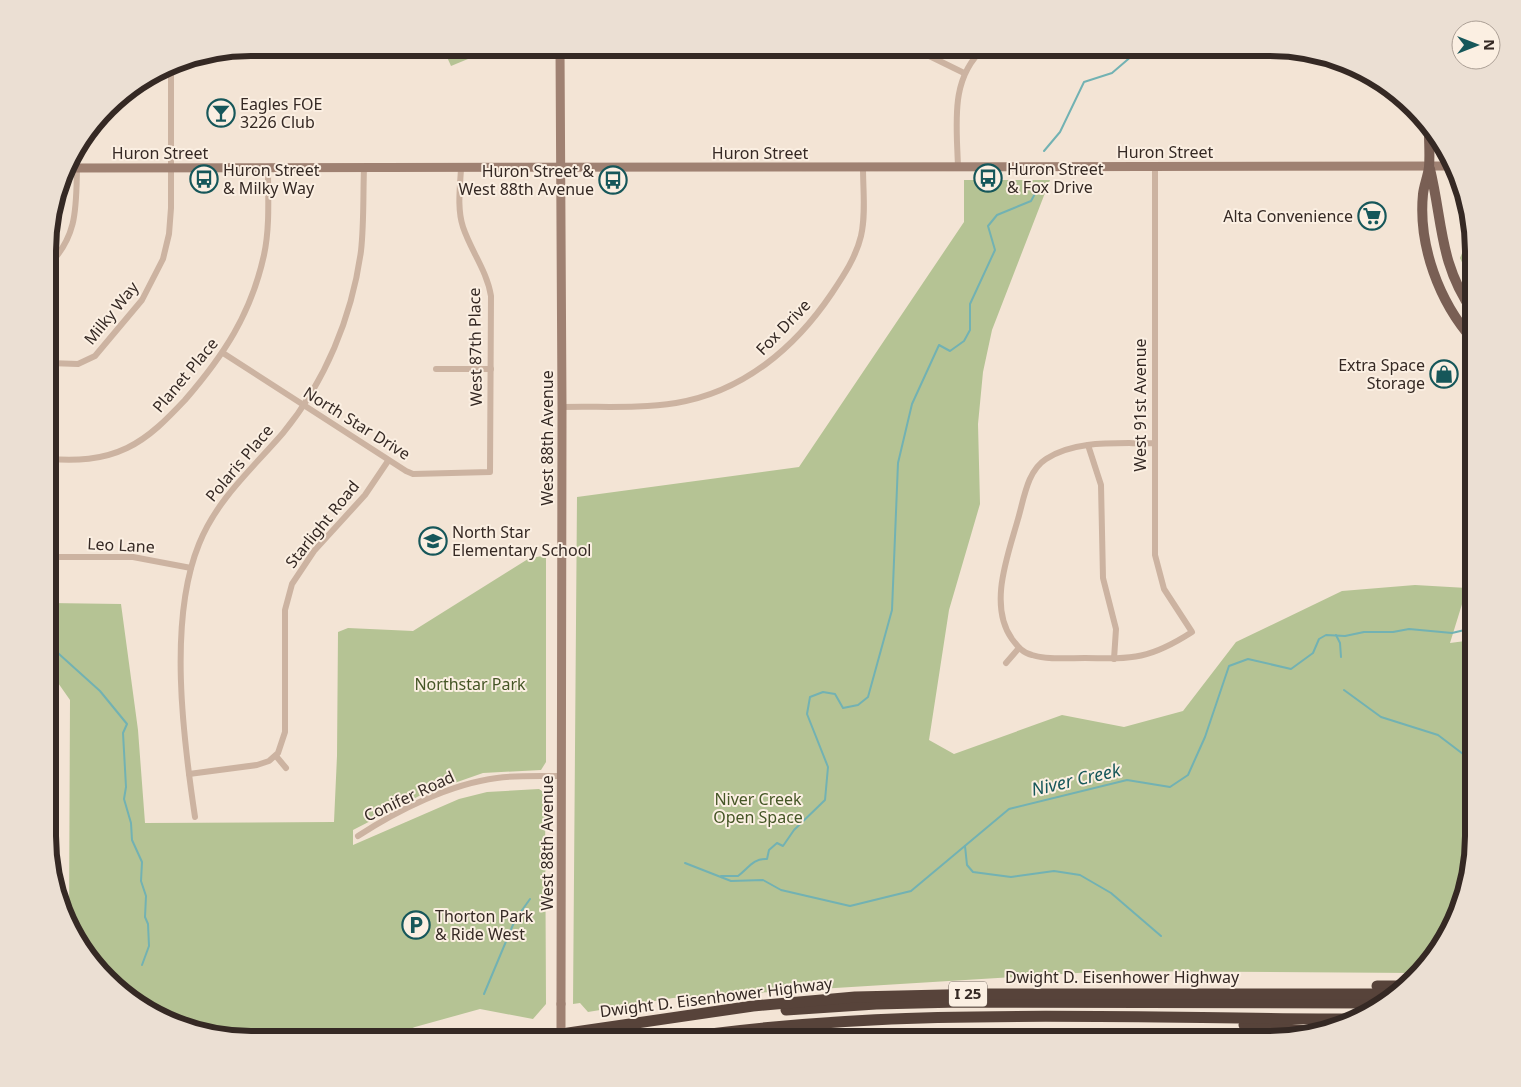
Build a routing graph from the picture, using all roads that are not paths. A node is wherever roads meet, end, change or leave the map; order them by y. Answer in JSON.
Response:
{"nodes":[{"id":1,"x":560,"y":56,"type":"edge"},
{"id":2,"x":929,"y":56,"type":"edge"},
{"id":3,"x":978,"y":56,"type":"edge"},
{"id":4,"x":171,"y":73,"type":"edge"},
{"id":5,"x":964,"y":73,"type":"junction"},
{"id":6,"x":1429,"y":139,"type":"edge"},
{"id":7,"x":1429,"y":166,"type":"junction"},
{"id":8,"x":1445,"y":166,"type":"edge"},
{"id":9,"x":1155,"y":167,"type":"junction"},
{"id":10,"x":76,"y":168,"type":"joint"},
{"id":11,"x":172,"y":168,"type":"junction"},
{"id":12,"x":268,"y":168,"type":"junction"},
{"id":13,"x":364,"y":168,"type":"junction"},
{"id":14,"x":862,"y":168,"type":"junction"},
{"id":15,"x":958,"y":168,"type":"junction"},
{"id":16,"x":460,"y":169,"type":"junction"},
{"id":17,"x":561,"y":169,"type":"junction"},
{"id":18,"x":56,"y":256,"type":"edge"},
{"id":19,"x":1465,"y":300,"type":"edge"},
{"id":20,"x":1465,"y":329,"type":"edge"},
{"id":21,"x":223,"y":353,"type":"junction"},
{"id":22,"x":56,"y":363,"type":"edge"},
{"id":23,"x":436,"y":369,"type":"dead end"},
{"id":24,"x":491,"y":369,"type":"junction"},
{"id":25,"x":303,"y":406,"type":"junction"},
{"id":26,"x":562,"y":407,"type":"junction"},
{"id":27,"x":1153,"y":443,"type":"junction"},
{"id":28,"x":1088,"y":445,"type":"junction"},
{"id":29,"x":56,"y":460,"type":"edge"},
{"id":30,"x":388,"y":461,"type":"junction"},
{"id":31,"x":490,"y":472,"type":"joint"},
{"id":32,"x":56,"y":557,"type":"edge"},
{"id":33,"x":191,"y":568,"type":"junction"},
{"id":34,"x":1019,"y":648,"type":"junction"},
{"id":35,"x":1114,"y":659,"type":"junction"},
{"id":36,"x":1006,"y":663,"type":"dead end"},
{"id":37,"x":276,"y":756,"type":"junction"},
{"id":38,"x":286,"y":768,"type":"dead end"},
{"id":39,"x":189,"y":774,"type":"junction"},
{"id":40,"x":562,"y":776,"type":"junction"},
{"id":41,"x":195,"y":817,"type":"dead end"},
{"id":42,"x":358,"y":836,"type":"dead end"},
{"id":43,"x":1393,"y":986,"type":"edge"},
{"id":44,"x":1331,"y":992,"type":"junction"},
{"id":45,"x":1383,"y":994,"type":"edge"},
{"id":46,"x":1370,"y":1003,"type":"edge"},
{"id":47,"x":725,"y":1010,"type":"junction"},
{"id":48,"x":1341,"y":1017,"type":"edge"},
{"id":49,"x":1167,"y":1018,"type":"junction"},
{"id":50,"x":1325,"y":1019,"type":"junction"},
{"id":51,"x":1335,"y":1019,"type":"edge"},
{"id":52,"x":1290,"y":1029,"type":"edge"},
{"id":53,"x":561,"y":1031,"type":"edge"},
{"id":54,"x":582,"y":1031,"type":"edge"},
{"id":55,"x":740,"y":1031,"type":"edge"}],
"edges":[{"from":1,"to":17,"type":"main road","name":"West 88th Avenue"},
{"from":2,"to":5,"type":"street"},
{"from":3,"to":5,"type":"street"},
{"from":4,"to":11,"type":"street","name":"Milky Way"},
{"from":5,"to":15,"type":"street"},
{"from":6,"to":7,"type":"main road"},
{"from":7,"to":8,"type":"main road","name":"Huron Street"},
{"from":7,"to":9,"type":"main road","name":"Huron Street"},
{"from":7,"to":19,"type":"main road"},
{"from":7,"to":20,"type":"main road"},
{"from":9,"to":15,"type":"main road","name":"Huron Street"},
{"from":9,"to":27,"type":"street","name":"West 91st Avenue"},
{"from":10,"to":11,"type":"main road","name":"Huron Street"},
{"from":10,"to":18,"type":"street"},
{"from":11,"to":12,"type":"main road","name":"Huron Street"},
{"from":11,"to":22,"type":"street","name":"Milky Way"},
{"from":12,"to":13,"type":"main road","name":"Huron Street"},
{"from":12,"to":21,"type":"street","name":"Planet Place"},
{"from":13,"to":16,"type":"main road","name":"Huron Street"},
{"from":13,"to":25,"type":"street","name":"Polaris Place"},
{"from":14,"to":15,"type":"main road","name":"Huron Street"},
{"from":14,"to":17,"type":"main road","name":"Huron Street"},
{"from":14,"to":26,"type":"street","name":"Fox Drive"},
{"from":16,"to":17,"type":"main road","name":"Huron Street"},
{"from":16,"to":24,"type":"street","name":"West 87th Place"},
{"from":17,"to":26,"type":"main road","name":"West 88th Avenue"},
{"from":21,"to":25,"type":"street","name":"North Star Drive"},
{"from":21,"to":29,"type":"street","name":"Planet Place"},
{"from":23,"to":24,"type":"street"},
{"from":24,"to":31,"type":"street","name":"West 87th Place"},
{"from":25,"to":30,"type":"street","name":"North Star Drive"},
{"from":25,"to":33,"type":"street","name":"Polaris Place"},
{"from":26,"to":40,"type":"main road","name":"West 88th Avenue"},
{"from":27,"to":28,"type":"street"},
{"from":27,"to":35,"type":"street","name":"West 91st Avenue"},
{"from":28,"to":34,"type":"street"},
{"from":28,"to":35,"type":"street"},
{"from":30,"to":31,"type":"street","name":"North Star Drive"},
{"from":30,"to":37,"type":"street","name":"Starlight Road"},
{"from":32,"to":33,"type":"street","name":"Leo Lane"},
{"from":33,"to":39,"type":"street","name":"Polaris Place"},
{"from":34,"to":35,"type":"street"},
{"from":34,"to":36,"type":"street"},
{"from":37,"to":38,"type":"street"},
{"from":37,"to":39,"type":"street"},
{"from":39,"to":41,"type":"street","name":"Polaris Place"},
{"from":40,"to":42,"type":"street","name":"Conifer Road"},
{"from":40,"to":53,"type":"main road","name":"West 88th Avenue","bridge":true},
{"from":43,"to":44,"type":"highway"},
{"from":44,"to":45,"type":"highway","name":"Dwight D. Eisenhower Highway","number":"I 25"},
{"from":44,"to":47,"type":"highway","name":"Dwight D. Eisenhower Highway","number":"I 25"},
{"from":46,"to":47,"type":"highway"},
{"from":47,"to":54,"type":"highway","name":"Dwight D. Eisenhower Highway","number":"I 25"},
{"from":48,"to":50,"type":"highway"},
{"from":49,"to":50,"type":"highway","number":"I 25"},
{"from":49,"to":52,"type":"highway"},
{"from":49,"to":55,"type":"highway","number":"I 25"},
{"from":50,"to":51,"type":"highway","number":"I 25"}]}
